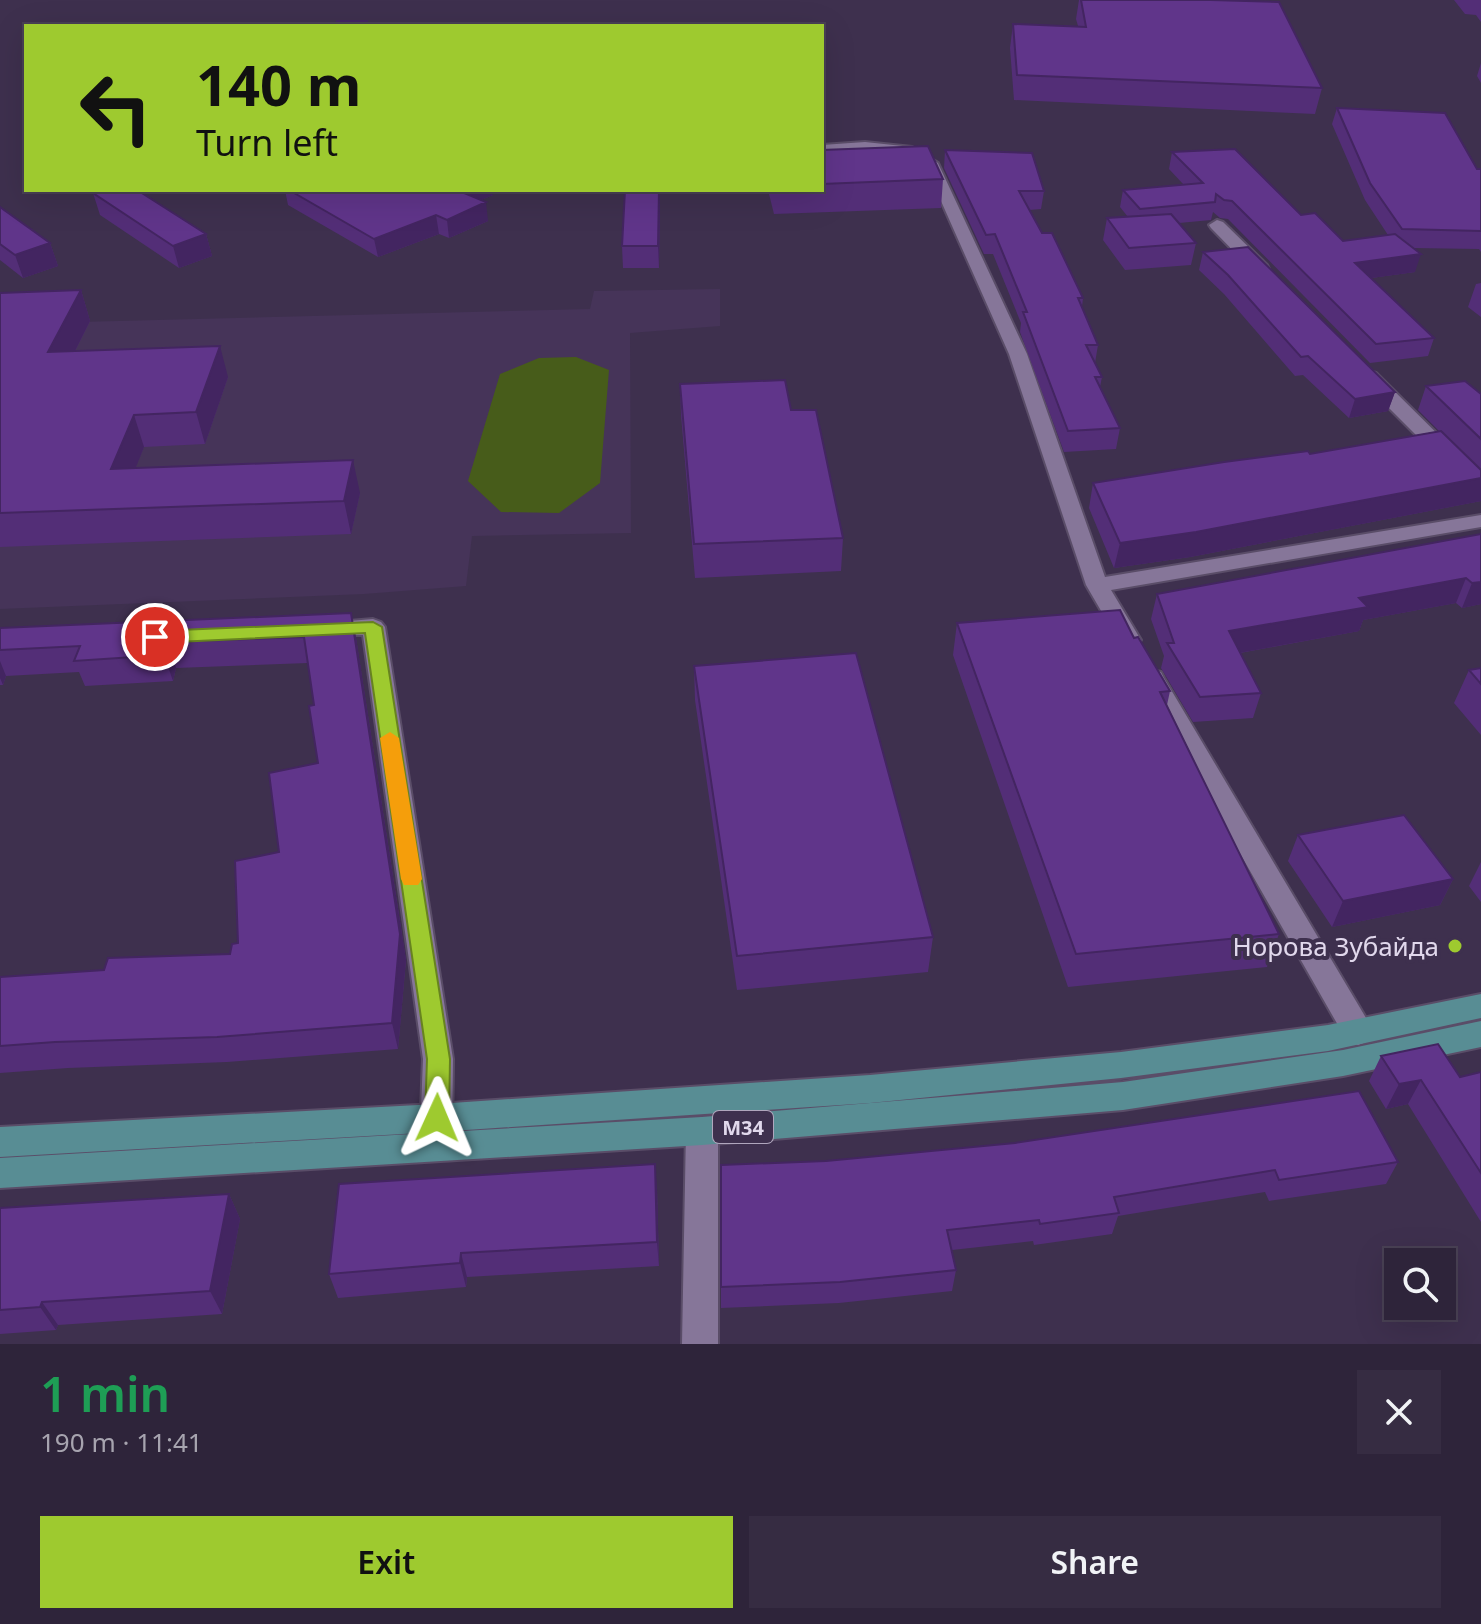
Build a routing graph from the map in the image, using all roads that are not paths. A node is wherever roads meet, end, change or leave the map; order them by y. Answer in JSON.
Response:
{"nodes":[{"id":1,"x":824,"y":149,"type":"edge"},
{"id":2,"x":1217,"y":225,"type":"dead end"},
{"id":3,"x":1272,"y":280,"type":"edge"},
{"id":4,"x":1360,"y":368,"type":"edge"},
{"id":5,"x":1481,"y":489,"type":"edge"},
{"id":6,"x":1481,"y":521,"type":"edge"},
{"id":7,"x":1097,"y":585,"type":"junction"},
{"id":8,"x":295,"y":631,"type":"edge"},
{"id":9,"x":1481,"y":1006,"type":"edge"},
{"id":10,"x":1358,"y":1032,"type":"junction"},
{"id":11,"x":1481,"y":1034,"type":"edge"},
{"id":12,"x":702,"y":1131,"type":"junction"},
{"id":13,"x":436,"y":1133,"type":"junction"},
{"id":14,"x":0,"y":1142,"type":"edge"},
{"id":15,"x":0,"y":1173,"type":"edge"},
{"id":16,"x":700,"y":1344,"type":"edge"}],
"edges":[{"from":1,"to":7,"type":"street"},
{"from":2,"to":3,"type":"street"},
{"from":4,"to":5,"type":"street"},
{"from":6,"to":7,"type":"street"},
{"from":7,"to":10,"type":"street"},
{"from":8,"to":13,"type":"street"},
{"from":9,"to":10,"type":"main road","number":"M34"},
{"from":10,"to":13,"type":"main road","number":"M34"},
{"from":11,"to":12,"type":"main road","number":"M34"},
{"from":12,"to":13,"type":"main road","number":"M34"},
{"from":12,"to":16,"type":"street"},
{"from":13,"to":14,"type":"main road","number":"M34"},
{"from":13,"to":15,"type":"main road","number":"M34"}]}
